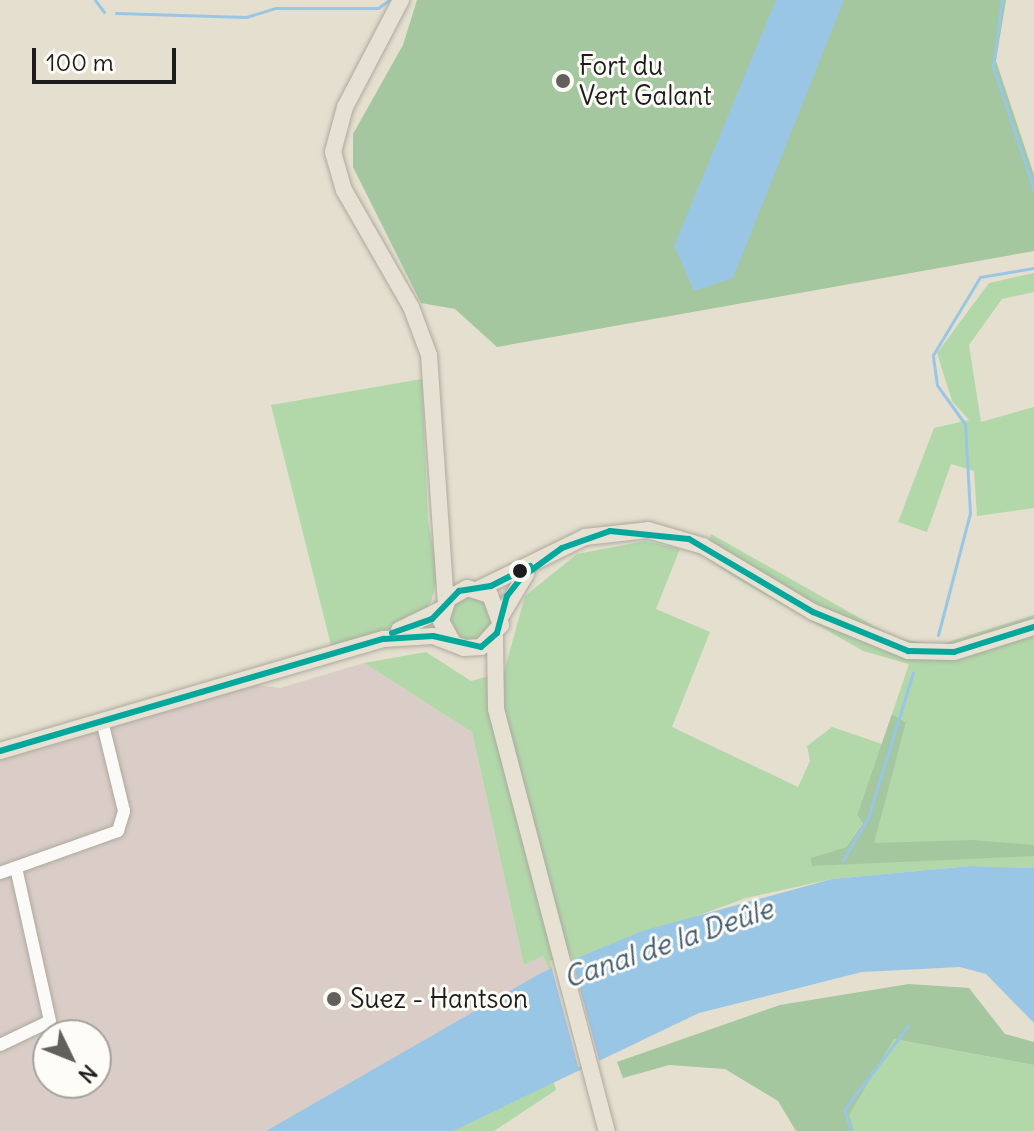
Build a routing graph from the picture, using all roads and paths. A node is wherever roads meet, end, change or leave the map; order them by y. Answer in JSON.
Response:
{"nodes":[{"id":1,"x":401,"y":0,"type":"edge"},
{"id":2,"x":439,"y":537,"type":"junction"},
{"id":3,"x":541,"y":561,"type":"junction"},
{"id":4,"x":475,"y":589,"type":"junction"},
{"id":5,"x":444,"y":606,"type":"junction"},
{"id":6,"x":501,"y":616,"type":"junction"},
{"id":7,"x":1034,"y":627,"type":"edge"},
{"id":8,"x":495,"y":637,"type":"junction"},
{"id":9,"x":458,"y":645,"type":"junction"},
{"id":10,"x":357,"y":647,"type":"junction"},
{"id":11,"x":229,"y":687,"type":"junction"},
{"id":12,"x":496,"y":709,"type":"junction"},
{"id":13,"x":103,"y":725,"type":"junction"},
{"id":14,"x":2,"y":751,"type":"edge"},
{"id":15,"x":16,"y":868,"type":"junction"},
{"id":16,"x":0,"y":873,"type":"edge"},
{"id":17,"x":0,"y":1045,"type":"edge"},
{"id":18,"x":607,"y":1131,"type":"edge"}],
"edges":[{"from":1,"to":2,"type":"main road"},
{"from":2,"to":4,"type":"main road"},
{"from":2,"to":5,"type":"main road"},
{"from":3,"to":4,"type":"main road"},
{"from":3,"to":6,"type":"main road"},
{"from":3,"to":7,"type":"main road"},
{"from":4,"to":5,"type":"main road"},
{"from":4,"to":6,"type":"main road"},
{"from":5,"to":9,"type":"main road"},
{"from":5,"to":10,"type":"main road"},
{"from":6,"to":8,"type":"main road"},
{"from":8,"to":9,"type":"main road"},
{"from":8,"to":12,"type":"main road"},
{"from":9,"to":10,"type":"main road"},
{"from":9,"to":12,"type":"main road"},
{"from":10,"to":11,"type":"main road"},
{"from":11,"to":13,"type":"main road"},
{"from":11,"to":14,"type":"main road"},
{"from":12,"to":18,"type":"main road"},
{"from":13,"to":14,"type":"main road"},
{"from":13,"to":15,"type":"street"},
{"from":15,"to":16,"type":"street"},
{"from":15,"to":17,"type":"street"}]}
